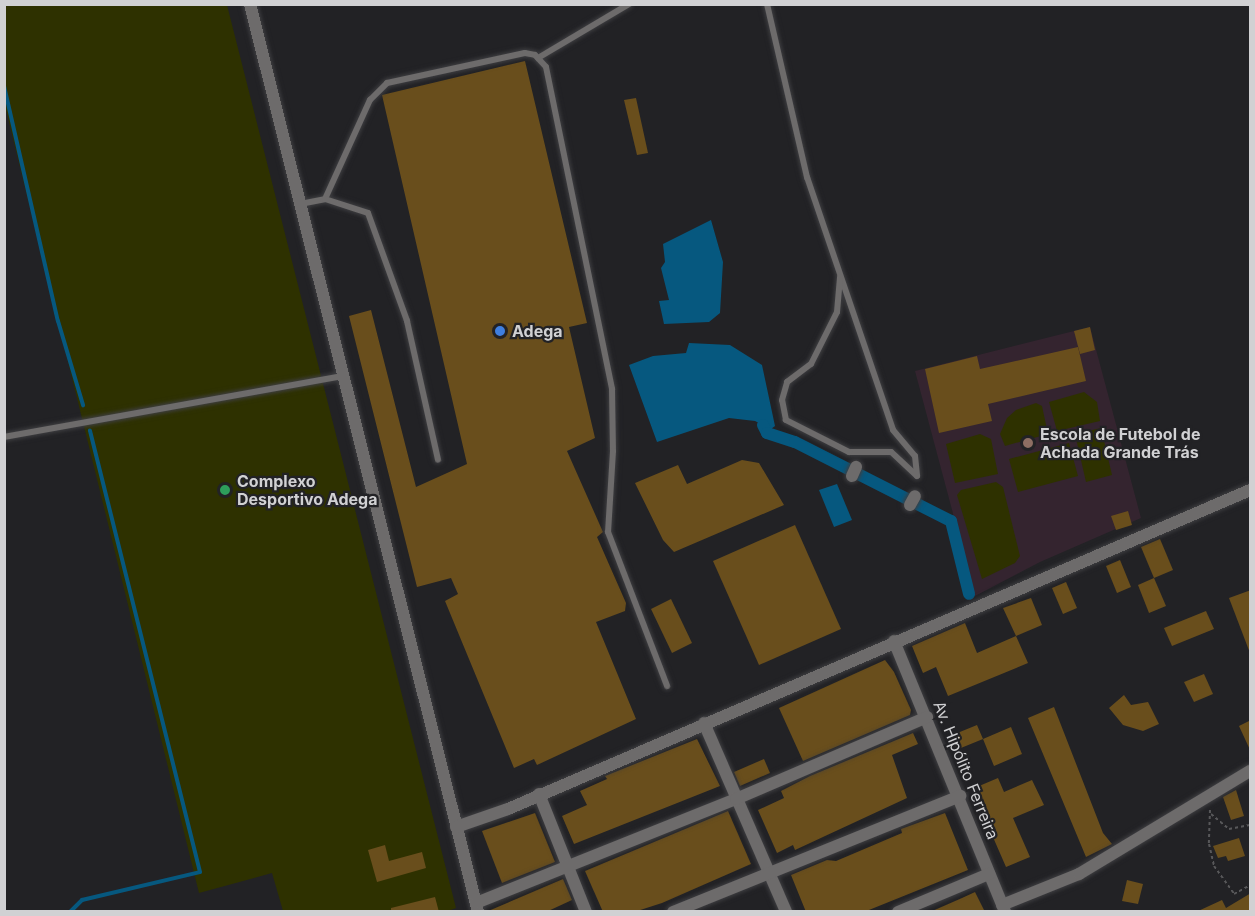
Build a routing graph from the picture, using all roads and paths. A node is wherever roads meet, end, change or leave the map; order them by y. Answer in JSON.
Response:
{"nodes":[{"id":1,"x":250,"y":4,"type":"edge"},
{"id":2,"x":629,"y":4,"type":"edge"},
{"id":3,"x":766,"y":4,"type":"edge"},
{"id":4,"x":538,"y":58,"type":"junction"},
{"id":5,"x":325,"y":199,"type":"junction"},
{"id":6,"x":300,"y":204,"type":"junction"},
{"id":7,"x":840,"y":277,"type":"junction"},
{"id":8,"x":344,"y":376,"type":"junction"},
{"id":9,"x":4,"y":437,"type":"edge"},
{"id":10,"x":438,"y":460,"type":"dead end"},
{"id":11,"x":1251,"y":490,"type":"edge"},
{"id":12,"x":894,"y":641,"type":"junction"},
{"id":13,"x":667,"y":686,"type":"dead end"},
{"id":14,"x":927,"y":717,"type":"junction"},
{"id":15,"x":704,"y":723,"type":"junction"},
{"id":16,"x":1251,"y":771,"type":"edge"},
{"id":17,"x":538,"y":794,"type":"junction"},
{"id":18,"x":960,"y":796,"type":"junction"},
{"id":19,"x":1199,"y":798,"type":"junction"},
{"id":20,"x":736,"y":799,"type":"junction"},
{"id":21,"x":1211,"y":814,"type":"junction"},
{"id":22,"x":1251,"y":825,"type":"edge"},
{"id":23,"x":456,"y":827,"type":"junction"},
{"id":24,"x":568,"y":867,"type":"junction"},
{"id":25,"x":770,"y":871,"type":"junction"},
{"id":26,"x":989,"y":874,"type":"junction"},
{"id":27,"x":1251,"y":885,"type":"edge"},
{"id":28,"x":477,"y":907,"type":"edge"},
{"id":29,"x":1004,"y":908,"type":"edge"},
{"id":30,"x":687,"y":909,"type":"edge"},
{"id":31,"x":586,"y":912,"type":"edge"},
{"id":32,"x":673,"y":912,"type":"edge"},
{"id":33,"x":786,"y":912,"type":"edge"},
{"id":34,"x":898,"y":912,"type":"edge"}],
"edges":[{"from":1,"to":6,"type":"street"},
{"from":2,"to":4,"type":"lane"},
{"from":3,"to":7,"type":"lane"},
{"from":4,"to":5,"type":"lane"},
{"from":4,"to":13,"type":"lane"},
{"from":5,"to":6,"type":"lane"},
{"from":5,"to":10,"type":"lane"},
{"from":6,"to":8,"type":"street"},
{"from":7,"to":7,"type":"lane"},
{"from":8,"to":9,"type":"lane"},
{"from":8,"to":23,"type":"street"},
{"from":11,"to":12,"type":"street"},
{"from":12,"to":14,"type":"street","name":"Av. Hipólito Ferreira"},
{"from":12,"to":15,"type":"street"},
{"from":14,"to":18,"type":"street","name":"Av. Hipólito Ferreira"},
{"from":14,"to":20,"type":"street"},
{"from":15,"to":17,"type":"street"},
{"from":15,"to":20,"type":"street"},
{"from":16,"to":19,"type":"street"},
{"from":17,"to":23,"type":"street"},
{"from":17,"to":24,"type":"street"},
{"from":18,"to":25,"type":"street"},
{"from":18,"to":26,"type":"street","name":"Av. Hipólito Ferreira"},
{"from":19,"to":21,"type":"path"},
{"from":19,"to":29,"type":"street"},
{"from":20,"to":24,"type":"street"},
{"from":20,"to":25,"type":"street"},
{"from":21,"to":22,"type":"path"},
{"from":21,"to":27,"type":"path"},
{"from":23,"to":28,"type":"street"},
{"from":24,"to":28,"type":"street"},
{"from":24,"to":31,"type":"street"},
{"from":25,"to":30,"type":"street"},
{"from":25,"to":33,"type":"street"},
{"from":26,"to":29,"type":"street","name":"Av. Hipólito Ferreira"},
{"from":26,"to":34,"type":"street"},
{"from":30,"to":32,"type":"street"}]}
